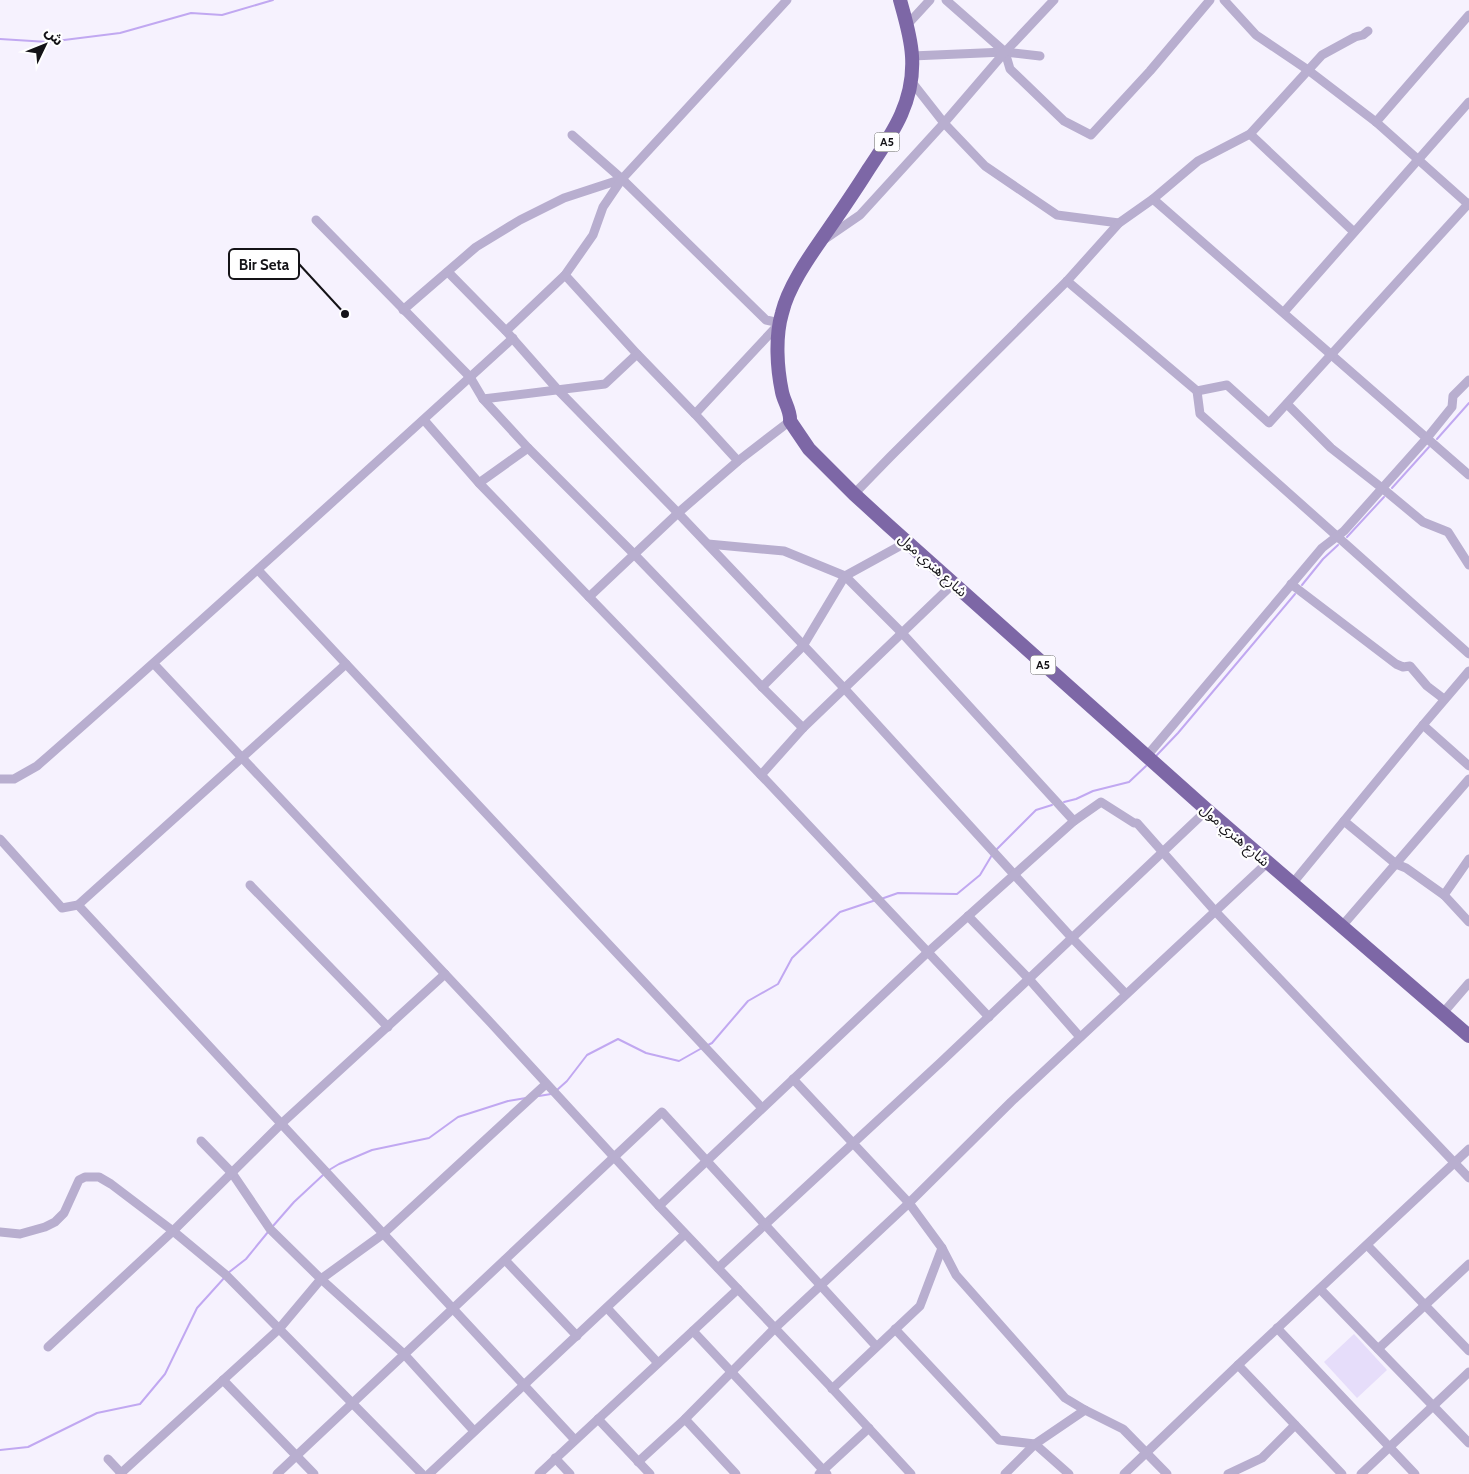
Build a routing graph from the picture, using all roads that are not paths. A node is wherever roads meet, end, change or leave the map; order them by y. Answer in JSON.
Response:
{"nodes":[{"id":1,"x":787,"y":0,"type":"edge"},
{"id":2,"x":900,"y":0,"type":"edge"},
{"id":3,"x":930,"y":0,"type":"edge"},
{"id":4,"x":946,"y":0,"type":"edge"},
{"id":5,"x":1054,"y":0,"type":"edge"},
{"id":6,"x":1210,"y":0,"type":"edge"},
{"id":7,"x":1224,"y":0,"type":"edge"},
{"id":8,"x":1469,"y":15,"type":"edge"},
{"id":9,"x":907,"y":25,"type":"junction"},
{"id":10,"x":1368,"y":31,"type":"dead end"},
{"id":11,"x":1005,"y":52,"type":"junction"},
{"id":12,"x":912,"y":56,"type":"junction"},
{"id":13,"x":1040,"y":56,"type":"dead end"},
{"id":14,"x":1308,"y":70,"type":"junction"},
{"id":15,"x":911,"y":81,"type":"junction"},
{"id":16,"x":1469,"y":102,"type":"edge"},
{"id":17,"x":1376,"y":122,"type":"junction"},
{"id":18,"x":944,"y":123,"type":"junction"},
{"id":19,"x":1250,"y":134,"type":"junction"},
{"id":20,"x":572,"y":135,"type":"dead end"},
{"id":21,"x":1419,"y":159,"type":"junction"},
{"id":22,"x":622,"y":179,"type":"junction"},
{"id":23,"x":1153,"y":199,"type":"junction"},
{"id":24,"x":1469,"y":204,"type":"edge"},
{"id":25,"x":316,"y":220,"type":"dead end"},
{"id":26,"x":1119,"y":222,"type":"junction"},
{"id":27,"x":1354,"y":232,"type":"junction"},
{"id":28,"x":819,"y":243,"type":"junction"},
{"id":29,"x":448,"y":272,"type":"junction"},
{"id":30,"x":565,"y":275,"type":"junction"},
{"id":31,"x":1067,"y":281,"type":"junction"},
{"id":32,"x":403,"y":310,"type":"junction"},
{"id":33,"x":1284,"y":312,"type":"junction"},
{"id":34,"x":780,"y":323,"type":"junction"},
{"id":35,"x":506,"y":331,"type":"junction"},
{"id":36,"x":512,"y":338,"type":"junction"},
{"id":37,"x":638,"y":354,"type":"junction"},
{"id":38,"x":1332,"y":354,"type":"junction"},
{"id":39,"x":470,"y":378,"type":"junction"},
{"id":40,"x":1469,"y":380,"type":"edge"},
{"id":41,"x":558,"y":390,"type":"junction"},
{"id":42,"x":1197,"y":391,"type":"junction"},
{"id":43,"x":483,"y":399,"type":"junction"},
{"id":44,"x":1286,"y":404,"type":"junction"},
{"id":45,"x":695,"y":414,"type":"junction"},
{"id":46,"x":424,"y":420,"type":"junction"},
{"id":47,"x":790,"y":421,"type":"junction"},
{"id":48,"x":1427,"y":438,"type":"junction"},
{"id":49,"x":528,"y":448,"type":"junction"},
{"id":50,"x":738,"y":462,"type":"junction"},
{"id":51,"x":1469,"y":475,"type":"edge"},
{"id":52,"x":479,"y":483,"type":"junction"},
{"id":53,"x":1382,"y":488,"type":"junction"},
{"id":54,"x":854,"y":494,"type":"junction"},
{"id":55,"x":678,"y":513,"type":"junction"},
{"id":56,"x":1337,"y":536,"type":"junction"},
{"id":57,"x":907,"y":542,"type":"junction"},
{"id":58,"x":708,"y":544,"type":"junction"},
{"id":59,"x":634,"y":554,"type":"junction"},
{"id":60,"x":1469,"y":565,"type":"edge"},
{"id":61,"x":258,"y":570,"type":"junction"},
{"id":62,"x":845,"y":576,"type":"junction"},
{"id":63,"x":954,"y":583,"type":"junction"},
{"id":64,"x":1290,"y":584,"type":"junction"},
{"id":65,"x":589,"y":597,"type":"junction"},
{"id":66,"x":902,"y":633,"type":"junction"},
{"id":67,"x":803,"y":646,"type":"junction"},
{"id":68,"x":1469,"y":654,"type":"edge"},
{"id":69,"x":154,"y":664,"type":"junction"},
{"id":70,"x":346,"y":664,"type":"junction"},
{"id":71,"x":1469,"y":671,"type":"edge"},
{"id":72,"x":762,"y":687,"type":"junction"},
{"id":73,"x":844,"y":688,"type":"junction"},
{"id":74,"x":1444,"y":699,"type":"junction"},
{"id":75,"x":1422,"y":725,"type":"junction"},
{"id":76,"x":804,"y":728,"type":"junction"},
{"id":77,"x":1146,"y":756,"type":"junction"},
{"id":78,"x":242,"y":758,"type":"junction"},
{"id":79,"x":1469,"y":766,"type":"edge"},
{"id":80,"x":761,"y":775,"type":"junction"},
{"id":81,"x":1469,"y":778,"type":"edge"},
{"id":82,"x":0,"y":779,"type":"edge"},
{"id":83,"x":1206,"y":810,"type":"junction"},
{"id":84,"x":1074,"y":821,"type":"junction"},
{"id":85,"x":1344,"y":821,"type":"junction"},
{"id":86,"x":0,"y":839,"type":"edge"},
{"id":87,"x":1163,"y":852,"type":"junction"},
{"id":88,"x":1469,"y":859,"type":"edge"},
{"id":89,"x":1267,"y":863,"type":"junction"},
{"id":90,"x":1396,"y":864,"type":"junction"},
{"id":91,"x":1014,"y":875,"type":"junction"},
{"id":92,"x":1292,"y":884,"type":"junction"},
{"id":93,"x":250,"y":885,"type":"dead end"},
{"id":94,"x":1444,"y":895,"type":"junction"},
{"id":95,"x":78,"y":905,"type":"junction"},
{"id":96,"x":1215,"y":911,"type":"junction"},
{"id":97,"x":968,"y":916,"type":"junction"},
{"id":98,"x":1469,"y":922,"type":"edge"},
{"id":99,"x":1342,"y":926,"type":"junction"},
{"id":100,"x":1072,"y":938,"type":"junction"},
{"id":101,"x":928,"y":952,"type":"junction"},
{"id":102,"x":445,"y":974,"type":"junction"},
{"id":103,"x":1029,"y":979,"type":"junction"},
{"id":104,"x":1469,"y":983,"type":"edge"},
{"id":105,"x":1126,"y":994,"type":"junction"},
{"id":106,"x":1443,"y":1013,"type":"junction"},
{"id":107,"x":989,"y":1017,"type":"junction"},
{"id":108,"x":388,"y":1027,"type":"junction"},
{"id":109,"x":1469,"y":1036,"type":"edge"},
{"id":110,"x":1080,"y":1037,"type":"junction"},
{"id":111,"x":793,"y":1079,"type":"junction"},
{"id":112,"x":546,"y":1084,"type":"junction"},
{"id":113,"x":762,"y":1108,"type":"junction"},
{"id":114,"x":281,"y":1124,"type":"junction"},
{"id":115,"x":201,"y":1140,"type":"dead end"},
{"id":116,"x":853,"y":1143,"type":"junction"},
{"id":117,"x":1469,"y":1149,"type":"edge"},
{"id":118,"x":614,"y":1158,"type":"junction"},
{"id":119,"x":706,"y":1162,"type":"junction"},
{"id":120,"x":1455,"y":1163,"type":"junction"},
{"id":121,"x":232,"y":1173,"type":"junction"},
{"id":122,"x":1469,"y":1178,"type":"edge"},
{"id":123,"x":909,"y":1203,"type":"junction"},
{"id":124,"x":659,"y":1206,"type":"junction"},
{"id":125,"x":765,"y":1226,"type":"junction"},
{"id":126,"x":0,"y":1232,"type":"edge"},
{"id":127,"x":173,"y":1232,"type":"junction"},
{"id":128,"x":383,"y":1234,"type":"junction"},
{"id":129,"x":685,"y":1234,"type":"junction"},
{"id":130,"x":1367,"y":1245,"type":"junction"},
{"id":131,"x":942,"y":1248,"type":"junction"},
{"id":132,"x":505,"y":1260,"type":"junction"},
{"id":133,"x":1469,"y":1264,"type":"edge"},
{"id":134,"x":718,"y":1268,"type":"junction"},
{"id":135,"x":321,"y":1279,"type":"junction"},
{"id":136,"x":820,"y":1286,"type":"junction"},
{"id":137,"x":738,"y":1289,"type":"junction"},
{"id":138,"x":1320,"y":1289,"type":"junction"},
{"id":139,"x":1425,"y":1305,"type":"junction"},
{"id":140,"x":453,"y":1308,"type":"junction"},
{"id":141,"x":607,"y":1308,"type":"junction"},
{"id":142,"x":775,"y":1328,"type":"junction"},
{"id":143,"x":1277,"y":1328,"type":"junction"},
{"id":144,"x":279,"y":1329,"type":"junction"},
{"id":145,"x":895,"y":1329,"type":"junction"},
{"id":146,"x":693,"y":1330,"type":"junction"},
{"id":147,"x":577,"y":1336,"type":"junction"},
{"id":148,"x":876,"y":1346,"type":"junction"},
{"id":149,"x":48,"y":1347,"type":"dead end"},
{"id":150,"x":1378,"y":1349,"type":"junction"},
{"id":151,"x":1469,"y":1351,"type":"edge"},
{"id":152,"x":404,"y":1354,"type":"junction"},
{"id":153,"x":658,"y":1363,"type":"junction"},
{"id":154,"x":1238,"y":1365,"type":"junction"},
{"id":155,"x":732,"y":1372,"type":"junction"},
{"id":156,"x":1469,"y":1372,"type":"edge"},
{"id":157,"x":223,"y":1380,"type":"junction"},
{"id":158,"x":524,"y":1385,"type":"junction"},
{"id":159,"x":832,"y":1389,"type":"junction"},
{"id":160,"x":352,"y":1403,"type":"junction"},
{"id":161,"x":1433,"y":1406,"type":"junction"},
{"id":162,"x":1085,"y":1410,"type":"junction"},
{"id":163,"x":598,"y":1418,"type":"junction"},
{"id":164,"x":685,"y":1419,"type":"junction"},
{"id":165,"x":1295,"y":1425,"type":"junction"},
{"id":166,"x":869,"y":1428,"type":"junction"},
{"id":167,"x":474,"y":1431,"type":"junction"},
{"id":168,"x":575,"y":1440,"type":"junction"},
{"id":169,"x":1469,"y":1443,"type":"edge"},
{"id":170,"x":1035,"y":1444,"type":"junction"},
{"id":171,"x":1389,"y":1447,"type":"junction"},
{"id":172,"x":1147,"y":1452,"type":"junction"},
{"id":173,"x":297,"y":1456,"type":"junction"},
{"id":174,"x":555,"y":1458,"type":"junction"},
{"id":175,"x":108,"y":1459,"type":"dead end"},
{"id":176,"x":638,"y":1462,"type":"junction"},
{"id":177,"x":823,"y":1473,"type":"edge"},
{"id":178,"x":121,"y":1474,"type":"edge"},
{"id":179,"x":277,"y":1474,"type":"edge"},
{"id":180,"x":314,"y":1474,"type":"edge"},
{"id":181,"x":422,"y":1474,"type":"edge"},
{"id":182,"x":429,"y":1474,"type":"edge"},
{"id":183,"x":539,"y":1474,"type":"edge"},
{"id":184,"x":570,"y":1474,"type":"edge"},
{"id":185,"x":650,"y":1474,"type":"edge"},
{"id":186,"x":736,"y":1474,"type":"edge"},
{"id":187,"x":911,"y":1474,"type":"edge"},
{"id":188,"x":1005,"y":1474,"type":"edge"},
{"id":189,"x":1069,"y":1474,"type":"edge"},
{"id":190,"x":1124,"y":1474,"type":"edge"},
{"id":191,"x":1167,"y":1474,"type":"edge"},
{"id":192,"x":1228,"y":1474,"type":"edge"},
{"id":193,"x":1342,"y":1474,"type":"edge"},
{"id":194,"x":1361,"y":1474,"type":"edge"},
{"id":195,"x":1415,"y":1474,"type":"edge"}],
"edges":[{"from":1,"to":22,"type":"street"},
{"from":2,"to":9,"type":"highway","name":"شارع هنري مول","number":"A5"},
{"from":3,"to":9,"type":"street"},
{"from":4,"to":11,"type":"street"},
{"from":5,"to":11,"type":"street"},
{"from":6,"to":11,"type":"street"},
{"from":7,"to":14,"type":"street"},
{"from":8,"to":17,"type":"street"},
{"from":9,"to":12,"type":"highway","name":"شارع هنري مول","number":"A5"},
{"from":10,"to":14,"type":"street"},
{"from":11,"to":12,"type":"street"},
{"from":11,"to":13,"type":"street"},
{"from":11,"to":18,"type":"street"},
{"from":12,"to":15,"type":"highway","name":"شارع هنري مول","number":"A5"},
{"from":14,"to":17,"type":"street"},
{"from":14,"to":19,"type":"street"},
{"from":15,"to":18,"type":"street"},
{"from":15,"to":28,"type":"highway","name":"شارع هنري مول","number":"A5"},
{"from":16,"to":21,"type":"street"},
{"from":17,"to":21,"type":"street"},
{"from":18,"to":26,"type":"street"},
{"from":18,"to":28,"type":"street"},
{"from":19,"to":23,"type":"street"},
{"from":19,"to":27,"type":"street"},
{"from":20,"to":22,"type":"street"},
{"from":21,"to":24,"type":"street"},
{"from":21,"to":27,"type":"street"},
{"from":22,"to":29,"type":"street"},
{"from":22,"to":30,"type":"street"},
{"from":22,"to":34,"type":"street"},
{"from":23,"to":26,"type":"street"},
{"from":23,"to":33,"type":"street"},
{"from":24,"to":38,"type":"street"},
{"from":25,"to":32,"type":"street"},
{"from":26,"to":31,"type":"street"},
{"from":27,"to":33,"type":"street"},
{"from":28,"to":34,"type":"highway","name":"شارع هنري مول","number":"A5"},
{"from":29,"to":32,"type":"street"},
{"from":29,"to":35,"type":"street"},
{"from":30,"to":35,"type":"street"},
{"from":30,"to":37,"type":"street"},
{"from":31,"to":42,"type":"street"},
{"from":31,"to":54,"type":"street"},
{"from":32,"to":39,"type":"street"},
{"from":33,"to":38,"type":"street"},
{"from":34,"to":45,"type":"street"},
{"from":34,"to":47,"type":"highway","name":"شارع هنري مول","number":"A5"},
{"from":35,"to":36,"type":"street"},
{"from":36,"to":39,"type":"street"},
{"from":36,"to":41,"type":"street"},
{"from":37,"to":41,"type":"street"},
{"from":37,"to":45,"type":"street"},
{"from":38,"to":44,"type":"street"},
{"from":38,"to":48,"type":"street"},
{"from":39,"to":43,"type":"street"},
{"from":39,"to":46,"type":"street"},
{"from":40,"to":48,"type":"street"},
{"from":41,"to":43,"type":"street"},
{"from":41,"to":55,"type":"street"},
{"from":42,"to":44,"type":"street"},
{"from":42,"to":56,"type":"street"},
{"from":43,"to":49,"type":"street"},
{"from":44,"to":53,"type":"street"},
{"from":45,"to":50,"type":"street"},
{"from":46,"to":52,"type":"street"},
{"from":46,"to":61,"type":"street"},
{"from":47,"to":50,"type":"street"},
{"from":47,"to":54,"type":"highway","name":"شارع هنري مول","number":"A5"},
{"from":48,"to":51,"type":"street"},
{"from":48,"to":53,"type":"street"},
{"from":49,"to":52,"type":"street"},
{"from":49,"to":59,"type":"street"},
{"from":50,"to":55,"type":"street"},
{"from":52,"to":65,"type":"street"},
{"from":53,"to":56,"type":"street"},
{"from":53,"to":60,"type":"street"},
{"from":54,"to":57,"type":"highway","name":"شارع هنري مول","number":"A5"},
{"from":55,"to":58,"type":"street"},
{"from":55,"to":59,"type":"street"},
{"from":56,"to":64,"type":"street"},
{"from":56,"to":68,"type":"street"},
{"from":57,"to":62,"type":"street"},
{"from":57,"to":63,"type":"highway","name":"شارع هنري مول","number":"A5"},
{"from":58,"to":62,"type":"street"},
{"from":58,"to":67,"type":"street"},
{"from":59,"to":65,"type":"street"},
{"from":59,"to":72,"type":"street"},
{"from":61,"to":69,"type":"street"},
{"from":61,"to":70,"type":"street"},
{"from":62,"to":66,"type":"street"},
{"from":62,"to":67,"type":"street"},
{"from":63,"to":66,"type":"street"},
{"from":63,"to":77,"type":"highway","name":"شارع هنري مول","number":"A5"},
{"from":64,"to":74,"type":"street"},
{"from":64,"to":77,"type":"street"},
{"from":65,"to":80,"type":"street"},
{"from":66,"to":73,"type":"street"},
{"from":66,"to":84,"type":"street"},
{"from":67,"to":72,"type":"street"},
{"from":67,"to":73,"type":"street"},
{"from":69,"to":78,"type":"street"},
{"from":69,"to":82,"type":"street"},
{"from":70,"to":78,"type":"street"},
{"from":70,"to":113,"type":"street"},
{"from":71,"to":74,"type":"street"},
{"from":72,"to":76,"type":"street"},
{"from":73,"to":76,"type":"street"},
{"from":73,"to":91,"type":"street"},
{"from":74,"to":75,"type":"street"},
{"from":75,"to":79,"type":"street"},
{"from":75,"to":85,"type":"street"},
{"from":76,"to":80,"type":"street"},
{"from":77,"to":83,"type":"highway","name":"شارع هنري مول","number":"A5"},
{"from":78,"to":95,"type":"street"},
{"from":78,"to":102,"type":"street"},
{"from":80,"to":101,"type":"street"},
{"from":81,"to":90,"type":"street"},
{"from":83,"to":87,"type":"street"},
{"from":83,"to":89,"type":"highway","name":"شارع هنري مول","number":"A5"},
{"from":84,"to":87,"type":"street"},
{"from":84,"to":91,"type":"street"},
{"from":85,"to":90,"type":"street"},
{"from":85,"to":92,"type":"street"},
{"from":86,"to":95,"type":"street"},
{"from":87,"to":96,"type":"street"},
{"from":87,"to":100,"type":"street"},
{"from":88,"to":94,"type":"street"},
{"from":89,"to":92,"type":"highway","name":"شارع هنري مول","number":"A5"},
{"from":89,"to":96,"type":"street"},
{"from":90,"to":94,"type":"street"},
{"from":90,"to":99,"type":"street"},
{"from":91,"to":97,"type":"street"},
{"from":91,"to":100,"type":"street"},
{"from":92,"to":99,"type":"highway","name":"شارع هنري مول","number":"A5"},
{"from":93,"to":108,"type":"street"},
{"from":94,"to":98,"type":"street"},
{"from":95,"to":114,"type":"street"},
{"from":96,"to":105,"type":"street"},
{"from":96,"to":120,"type":"street"},
{"from":97,"to":101,"type":"street"},
{"from":97,"to":103,"type":"street"},
{"from":99,"to":106,"type":"highway","name":"شارع هنري مول","number":"A5"},
{"from":100,"to":103,"type":"street"},
{"from":100,"to":105,"type":"street"},
{"from":101,"to":107,"type":"street"},
{"from":101,"to":111,"type":"street"},
{"from":102,"to":108,"type":"street"},
{"from":102,"to":112,"type":"street"},
{"from":103,"to":107,"type":"street"},
{"from":103,"to":110,"type":"street"},
{"from":104,"to":106,"type":"street"},
{"from":105,"to":110,"type":"street"},
{"from":106,"to":109,"type":"highway","number":"A5"},
{"from":107,"to":116,"type":"street"},
{"from":108,"to":114,"type":"street"},
{"from":110,"to":123,"type":"street"},
{"from":111,"to":113,"type":"street"},
{"from":111,"to":116,"type":"street"},
{"from":112,"to":118,"type":"street"},
{"from":112,"to":128,"type":"street"},
{"from":113,"to":119,"type":"street"},
{"from":114,"to":121,"type":"street"},
{"from":114,"to":128,"type":"street"},
{"from":115,"to":121,"type":"street"},
{"from":116,"to":123,"type":"street"},
{"from":116,"to":125,"type":"street"},
{"from":117,"to":120,"type":"street"},
{"from":118,"to":119,"type":"street"},
{"from":118,"to":124,"type":"street"},
{"from":118,"to":132,"type":"street"},
{"from":119,"to":124,"type":"street"},
{"from":119,"to":125,"type":"street"},
{"from":120,"to":122,"type":"street"},
{"from":120,"to":130,"type":"street"},
{"from":121,"to":127,"type":"street"},
{"from":121,"to":135,"type":"street"},
{"from":123,"to":131,"type":"street"},
{"from":123,"to":136,"type":"street"},
{"from":124,"to":129,"type":"street"},
{"from":125,"to":134,"type":"street"},
{"from":125,"to":136,"type":"street"},
{"from":126,"to":127,"type":"street"},
{"from":127,"to":144,"type":"street"},
{"from":127,"to":149,"type":"street"},
{"from":128,"to":135,"type":"street"},
{"from":128,"to":140,"type":"street"},
{"from":129,"to":134,"type":"street"},
{"from":129,"to":141,"type":"street"},
{"from":130,"to":138,"type":"street"},
{"from":130,"to":139,"type":"street"},
{"from":131,"to":145,"type":"street"},
{"from":131,"to":162,"type":"street"},
{"from":132,"to":140,"type":"street"},
{"from":132,"to":147,"type":"street"},
{"from":133,"to":139,"type":"street"},
{"from":134,"to":137,"type":"street"},
{"from":135,"to":144,"type":"street"},
{"from":135,"to":152,"type":"street"},
{"from":136,"to":142,"type":"street"},
{"from":136,"to":148,"type":"street"},
{"from":137,"to":142,"type":"street"},
{"from":137,"to":146,"type":"street"},
{"from":138,"to":143,"type":"street"},
{"from":138,"to":150,"type":"street"},
{"from":139,"to":150,"type":"street"},
{"from":139,"to":151,"type":"street"},
{"from":140,"to":152,"type":"street"},
{"from":140,"to":158,"type":"street"},
{"from":141,"to":147,"type":"street"},
{"from":141,"to":153,"type":"street"},
{"from":142,"to":155,"type":"street"},
{"from":142,"to":159,"type":"street"},
{"from":143,"to":154,"type":"street"},
{"from":143,"to":171,"type":"street"},
{"from":144,"to":157,"type":"street"},
{"from":144,"to":160,"type":"street"},
{"from":145,"to":148,"type":"street"},
{"from":145,"to":170,"type":"street"},
{"from":146,"to":153,"type":"street"},
{"from":146,"to":155,"type":"street"},
{"from":147,"to":158,"type":"street"},
{"from":148,"to":159,"type":"street"},
{"from":150,"to":161,"type":"street"},
{"from":152,"to":160,"type":"street"},
{"from":152,"to":167,"type":"street"},
{"from":153,"to":163,"type":"street"},
{"from":154,"to":165,"type":"street"},
{"from":154,"to":172,"type":"street"},
{"from":155,"to":164,"type":"street"},
{"from":155,"to":177,"type":"street"},
{"from":156,"to":161,"type":"street"},
{"from":157,"to":173,"type":"street"},
{"from":157,"to":178,"type":"street"},
{"from":158,"to":167,"type":"street"},
{"from":158,"to":168,"type":"street"},
{"from":159,"to":166,"type":"street"},
{"from":160,"to":173,"type":"street"},
{"from":160,"to":181,"type":"street"},
{"from":161,"to":169,"type":"street"},
{"from":161,"to":171,"type":"street"},
{"from":162,"to":170,"type":"street"},
{"from":162,"to":172,"type":"street"},
{"from":163,"to":168,"type":"street"},
{"from":163,"to":176,"type":"street"},
{"from":164,"to":176,"type":"street"},
{"from":164,"to":186,"type":"street"},
{"from":165,"to":192,"type":"street"},
{"from":165,"to":193,"type":"street"},
{"from":166,"to":177,"type":"street"},
{"from":166,"to":187,"type":"street"},
{"from":167,"to":182,"type":"street"},
{"from":168,"to":174,"type":"street"},
{"from":170,"to":188,"type":"street"},
{"from":170,"to":189,"type":"street"},
{"from":171,"to":194,"type":"street"},
{"from":171,"to":195,"type":"street"},
{"from":172,"to":190,"type":"street"},
{"from":172,"to":191,"type":"street"},
{"from":173,"to":179,"type":"street"},
{"from":173,"to":180,"type":"street"},
{"from":174,"to":183,"type":"street"},
{"from":174,"to":184,"type":"street"},
{"from":175,"to":178,"type":"street"},
{"from":176,"to":185,"type":"street"}]}
